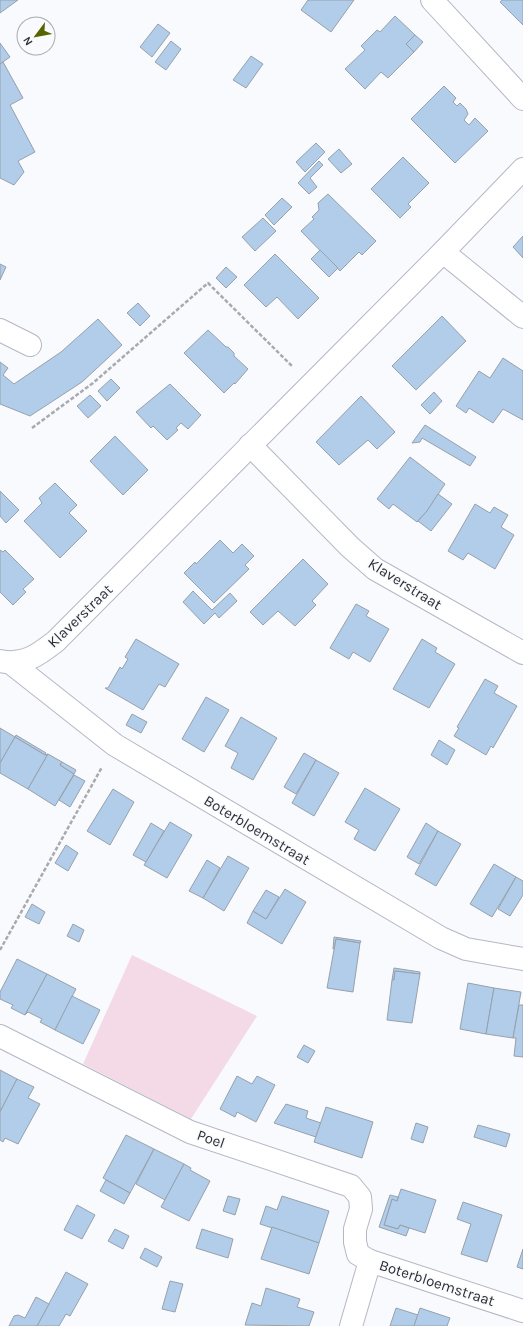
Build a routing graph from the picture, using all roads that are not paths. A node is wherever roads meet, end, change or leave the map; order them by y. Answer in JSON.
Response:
{"nodes":[{"id":1,"x":432,"y":0,"type":"edge"},
{"id":2,"x":523,"y":99,"type":"edge"},
{"id":3,"x":523,"y":169,"type":"edge"},
{"id":4,"x":443,"y":252,"type":"junction"},
{"id":5,"x":523,"y":317,"type":"edge"},
{"id":6,"x":0,"y":330,"type":"edge"},
{"id":7,"x":30,"y":345,"type":"dead end"},
{"id":8,"x":250,"y":445,"type":"junction"},
{"id":9,"x":523,"y":653,"type":"edge"},
{"id":10,"x":5,"y":662,"type":"edge"},
{"id":11,"x":523,"y":959,"type":"edge"},
{"id":12,"x":0,"y":1036,"type":"edge"},
{"id":13,"x":370,"y":1261,"type":"junction"},
{"id":14,"x":523,"y":1311,"type":"edge"},
{"id":15,"x":351,"y":1326,"type":"edge"}],
"edges":[{"from":1,"to":2,"type":"street"},
{"from":3,"to":4,"type":"street","name":"Klaverstraat"},
{"from":4,"to":5,"type":"street"},
{"from":4,"to":8,"type":"street","name":"Klaverstraat"},
{"from":6,"to":7,"type":"street"},
{"from":8,"to":9,"type":"street","name":"Klaverstraat"},
{"from":8,"to":10,"type":"street","name":"Klaverstraat"},
{"from":10,"to":11,"type":"street","name":"Boterbloemstraat"},
{"from":12,"to":13,"type":"street","name":"Poel"},
{"from":13,"to":14,"type":"street","name":"Boterbloemstraat"},
{"from":13,"to":15,"type":"street","name":"Boterbloemstraat"}]}
